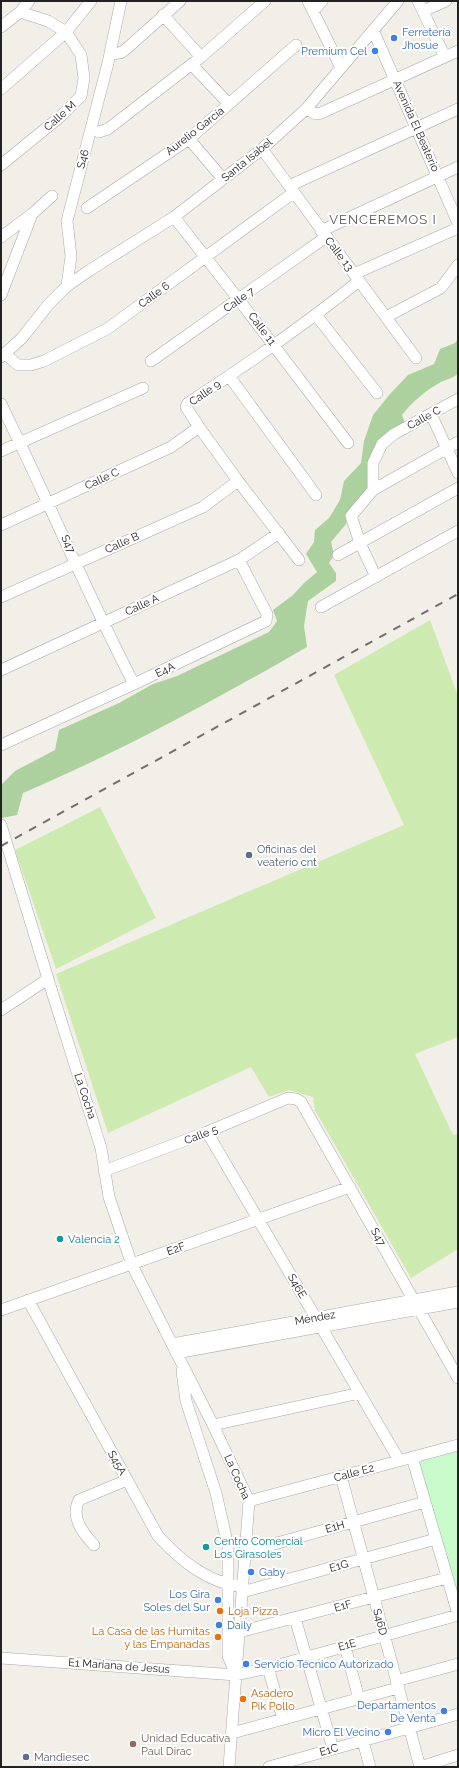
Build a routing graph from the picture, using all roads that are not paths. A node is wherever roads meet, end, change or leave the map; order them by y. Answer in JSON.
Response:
{"nodes":[{"id":1,"x":29,"y":1,"type":"edge"},
{"id":2,"x":91,"y":1,"type":"edge"},
{"id":3,"x":121,"y":1,"type":"edge"},
{"id":4,"x":180,"y":1,"type":"edge"},
{"id":5,"x":265,"y":1,"type":"edge"},
{"id":6,"x":322,"y":1,"type":"edge"},
{"id":7,"x":398,"y":1,"type":"edge"},
{"id":8,"x":446,"y":1,"type":"edge"},
{"id":9,"x":311,"y":6,"type":"edge"},
{"id":10,"x":420,"y":6,"type":"edge"},
{"id":11,"x":20,"y":12,"type":"junction"},
{"id":12,"x":163,"y":15,"type":"junction"},
{"id":13,"x":1,"y":27,"type":"edge"},
{"id":14,"x":373,"y":30,"type":"junction"},
{"id":15,"x":66,"y":32,"type":"junction"},
{"id":16,"x":296,"y":45,"type":"dead end"},
{"id":17,"x":458,"y":51,"type":"edge"},
{"id":18,"x":201,"y":57,"type":"junction"},
{"id":19,"x":445,"y":57,"type":"junction"},
{"id":20,"x":109,"y":58,"type":"junction"},
{"id":21,"x":192,"y":65,"type":"junction"},
{"id":22,"x":341,"y":68,"type":"junction"},
{"id":23,"x":395,"y":80,"type":"junction"},
{"id":24,"x":1,"y":89,"type":"edge"},
{"id":25,"x":230,"y":104,"type":"junction"},
{"id":26,"x":306,"y":109,"type":"junction"},
{"id":27,"x":458,"y":109,"type":"edge"},
{"id":28,"x":417,"y":129,"type":"junction"},
{"id":29,"x":99,"y":132,"type":"dead end"},
{"id":30,"x":189,"y":139,"type":"junction"},
{"id":31,"x":262,"y":150,"type":"junction"},
{"id":32,"x":1,"y":165,"type":"edge"},
{"id":33,"x":458,"y":167,"type":"edge"},
{"id":34,"x":438,"y":177,"type":"junction"},
{"id":35,"x":223,"y":179,"type":"junction"},
{"id":36,"x":291,"y":190,"type":"junction"},
{"id":37,"x":52,"y":196,"type":"dead end"},
{"id":38,"x":87,"y":208,"type":"dead end"},
{"id":39,"x":32,"y":214,"type":"junction"},
{"id":40,"x":174,"y":217,"type":"junction"},
{"id":41,"x":458,"y":223,"type":"edge"},
{"id":42,"x":458,"y":228,"type":"edge"},
{"id":43,"x":324,"y":234,"type":"junction"},
{"id":44,"x":1,"y":237,"type":"edge"},
{"id":45,"x":71,"y":256,"type":"junction"},
{"id":46,"x":206,"y":256,"type":"junction"},
{"id":47,"x":458,"y":265,"type":"edge"},
{"id":48,"x":90,"y":270,"type":"junction"},
{"id":49,"x":356,"y":277,"type":"junction"},
{"id":50,"x":67,"y":286,"type":"junction"},
{"id":51,"x":1,"y":295,"type":"edge"},
{"id":52,"x":239,"y":300,"type":"junction"},
{"id":53,"x":316,"y":315,"type":"junction"},
{"id":54,"x":386,"y":317,"type":"junction"},
{"id":55,"x":273,"y":344,"type":"junction"},
{"id":56,"x":2,"y":356,"type":"edge"},
{"id":57,"x":416,"y":358,"type":"dead end"},
{"id":58,"x":151,"y":361,"type":"dead end"},
{"id":59,"x":229,"y":376,"type":"junction"},
{"id":60,"x":143,"y":388,"type":"dead end"},
{"id":61,"x":376,"y":394,"type":"dead end"},
{"id":62,"x":458,"y":399,"type":"edge"},
{"id":63,"x":1,"y":404,"type":"edge"},
{"id":64,"x":431,"y":414,"type":"junction"},
{"id":65,"x":199,"y":427,"type":"junction"},
{"id":66,"x":20,"y":442,"type":"junction"},
{"id":67,"x":458,"y":442,"type":"edge"},
{"id":68,"x":348,"y":443,"type":"dead end"},
{"id":69,"x":447,"y":449,"type":"junction"},
{"id":70,"x":1,"y":451,"type":"edge"},
{"id":71,"x":458,"y":472,"type":"edge"},
{"id":72,"x":238,"y":481,"type":"junction"},
{"id":73,"x":458,"y":488,"type":"edge"},
{"id":74,"x":373,"y":490,"type":"junction"},
{"id":75,"x":316,"y":495,"type":"dead end"},
{"id":76,"x":49,"y":503,"type":"junction"},
{"id":77,"x":1,"y":525,"type":"edge"},
{"id":78,"x":458,"y":530,"type":"edge"},
{"id":79,"x":279,"y":533,"type":"junction"},
{"id":80,"x":360,"y":543,"type":"junction"},
{"id":81,"x":338,"y":555,"type":"dead end"},
{"id":82,"x":239,"y":560,"type":"junction"},
{"id":83,"x":299,"y":560,"type":"dead end"},
{"id":84,"x":76,"y":563,"type":"junction"},
{"id":85,"x":376,"y":577,"type":"junction"},
{"id":86,"x":1,"y":597,"type":"edge"},
{"id":87,"x":321,"y":607,"type":"dead end"},
{"id":88,"x":102,"y":623,"type":"junction"},
{"id":89,"x":1,"y":670,"type":"edge"},
{"id":90,"x":134,"y":684,"type":"junction"},
{"id":91,"x":1,"y":744,"type":"edge"},
{"id":92,"x":1,"y":825,"type":"edge"},
{"id":93,"x":48,"y":979,"type":"junction"},
{"id":94,"x":1,"y":1010,"type":"edge"},
{"id":95,"x":296,"y":1099,"type":"joint"},
{"id":96,"x":207,"y":1132,"type":"junction"},
{"id":97,"x":104,"y":1171,"type":"junction"},
{"id":98,"x":350,"y":1186,"type":"junction"},
{"id":99,"x":258,"y":1220,"type":"junction"},
{"id":100,"x":132,"y":1265,"type":"junction"},
{"id":101,"x":458,"y":1292,"type":"edge"},
{"id":102,"x":28,"y":1300,"type":"junction"},
{"id":103,"x":458,"y":1302,"type":"edge"},
{"id":104,"x":416,"y":1305,"type":"junction"},
{"id":105,"x":1,"y":1310,"type":"edge"},
{"id":106,"x":318,"y":1323,"type":"junction"},
{"id":107,"x":176,"y":1353,"type":"junction"},
{"id":108,"x":458,"y":1378,"type":"edge"},
{"id":109,"x":360,"y":1393,"type":"junction"},
{"id":110,"x":213,"y":1425,"type":"junction"},
{"id":111,"x":458,"y":1445,"type":"edge"},
{"id":112,"x":412,"y":1457,"type":"junction"},
{"id":113,"x":399,"y":1460,"type":"junction"},
{"id":114,"x":341,"y":1476,"type":"junction"},
{"id":115,"x":127,"y":1480,"type":"junction"},
{"id":116,"x":249,"y":1501,"type":"junction"},
{"id":117,"x":425,"y":1502,"type":"junction"},
{"id":118,"x":353,"y":1522,"type":"junction"},
{"id":119,"x":436,"y":1539,"type":"junction"},
{"id":120,"x":94,"y":1545,"type":"dead end"},
{"id":121,"x":245,"y":1552,"type":"junction"},
{"id":122,"x":364,"y":1559,"type":"junction"},
{"id":123,"x":447,"y":1578,"type":"junction"},
{"id":124,"x":229,"y":1585,"type":"junction"},
{"id":125,"x":243,"y":1590,"type":"junction"},
{"id":126,"x":374,"y":1598,"type":"junction"},
{"id":127,"x":458,"y":1614,"type":"edge"},
{"id":128,"x":295,"y":1618,"type":"junction"},
{"id":129,"x":239,"y":1632,"type":"junction"},
{"id":130,"x":384,"y":1635,"type":"junction"},
{"id":131,"x":345,"y":1646,"type":"junction"},
{"id":132,"x":307,"y":1656,"type":"junction"},
{"id":133,"x":1,"y":1658,"type":"edge"},
{"id":134,"x":458,"y":1664,"type":"edge"},
{"id":135,"x":268,"y":1668,"type":"junction"},
{"id":136,"x":236,"y":1675,"type":"junction"},
{"id":137,"x":397,"y":1684,"type":"junction"},
{"id":138,"x":359,"y":1699,"type":"junction"},
{"id":139,"x":321,"y":1709,"type":"junction"},
{"id":140,"x":458,"y":1714,"type":"edge"},
{"id":141,"x":283,"y":1720,"type":"junction"},
{"id":142,"x":409,"y":1728,"type":"junction"},
{"id":143,"x":232,"y":1733,"type":"junction"},
{"id":144,"x":362,"y":1741,"type":"junction"},
{"id":145,"x":333,"y":1749,"type":"junction"},
{"id":146,"x":458,"y":1755,"type":"edge"},
{"id":147,"x":299,"y":1763,"type":"edge"},
{"id":148,"x":229,"y":1767,"type":"edge"},
{"id":149,"x":269,"y":1767,"type":"edge"},
{"id":150,"x":370,"y":1767,"type":"edge"},
{"id":151,"x":420,"y":1767,"type":"edge"}],
"edges":[{"from":1,"to":11,"type":"street"},
{"from":2,"to":15,"type":"street"},
{"from":3,"to":20,"type":"street"},
{"from":4,"to":12,"type":"street"},
{"from":5,"to":18,"type":"street"},
{"from":6,"to":9,"type":"street"},
{"from":7,"to":14,"type":"street","name":"Santa Isabel"},
{"from":8,"to":10,"type":"street"},
{"from":9,"to":22,"type":"street"},
{"from":10,"to":19,"type":"street"},
{"from":11,"to":13,"type":"street"},
{"from":11,"to":15,"type":"street","name":"Calle M"},
{"from":12,"to":18,"type":"street"},
{"from":12,"to":20,"type":"street"},
{"from":14,"to":22,"type":"street","name":"Santa Isabel"},
{"from":14,"to":23,"type":"street","name":"Avenida El Beaterio"},
{"from":15,"to":24,"type":"street"},
{"from":15,"to":32,"type":"street","name":"Calle M"},
{"from":16,"to":25,"type":"street","name":"Aurelio García"},
{"from":17,"to":19,"type":"street"},
{"from":18,"to":21,"type":"street"},
{"from":19,"to":23,"type":"street"},
{"from":20,"to":45,"type":"street","name":"S46"},
{"from":21,"to":25,"type":"street"},
{"from":21,"to":29,"type":"street"},
{"from":22,"to":26,"type":"street","name":"Santa Isabel"},
{"from":23,"to":26,"type":"street"},
{"from":23,"to":28,"type":"street","name":"Avenida El Beaterio"},
{"from":25,"to":30,"type":"street","name":"Aurelio García"},
{"from":26,"to":31,"type":"street","name":"Santa Isabel"},
{"from":27,"to":28,"type":"street","name":"Calle 6"},
{"from":28,"to":34,"type":"street","name":"Avenida El Beaterio"},
{"from":28,"to":36,"type":"street","name":"Calle 6"},
{"from":30,"to":35,"type":"street"},
{"from":30,"to":38,"type":"street","name":"Aurelio García"},
{"from":31,"to":35,"type":"street","name":"Santa Isabel"},
{"from":31,"to":36,"type":"street","name":"Calle 13"},
{"from":33,"to":34,"type":"street","name":"Calle 7"},
{"from":34,"to":41,"type":"street","name":"Avenida El Beaterio"},
{"from":34,"to":43,"type":"street","name":"Calle 7"},
{"from":35,"to":40,"type":"street","name":"Santa Isabel"},
{"from":36,"to":43,"type":"street","name":"Calle 13"},
{"from":36,"to":46,"type":"street","name":"Calle 6"},
{"from":37,"to":39,"type":"street"},
{"from":39,"to":44,"type":"street"},
{"from":39,"to":51,"type":"street"},
{"from":40,"to":46,"type":"street","name":"Calle 11"},
{"from":40,"to":48,"type":"street","name":"Santa Isabel"},
{"from":42,"to":49,"type":"street","name":"Calle 9"},
{"from":43,"to":49,"type":"street","name":"Calle 13"},
{"from":43,"to":52,"type":"street","name":"Calle 7"},
{"from":45,"to":48,"type":"street"},
{"from":45,"to":50,"type":"street","name":"S46"},
{"from":46,"to":52,"type":"street","name":"Calle 11"},
{"from":46,"to":56,"type":"street","name":"Calle 6"},
{"from":47,"to":54,"type":"street"},
{"from":48,"to":50,"type":"street","name":"Santa Isabel"},
{"from":49,"to":53,"type":"street","name":"Calle 9"},
{"from":49,"to":54,"type":"street","name":"Calle 13"},
{"from":50,"to":56,"type":"street","name":"Santa Isabel"},
{"from":52,"to":55,"type":"street","name":"Calle 11"},
{"from":52,"to":58,"type":"street","name":"Calle 7"},
{"from":53,"to":55,"type":"street","name":"Calle 9"},
{"from":53,"to":61,"type":"street"},
{"from":54,"to":57,"type":"street","name":"Calle 13"},
{"from":55,"to":59,"type":"street","name":"Calle 9"},
{"from":55,"to":68,"type":"street","name":"Calle 11"},
{"from":59,"to":65,"type":"street","name":"Calle 9"},
{"from":59,"to":75,"type":"street"},
{"from":60,"to":66,"type":"street"},
{"from":62,"to":64,"type":"street","name":"Calle C"},
{"from":63,"to":66,"type":"street","name":"S47"},
{"from":64,"to":69,"type":"street"},
{"from":64,"to":74,"type":"street","name":"Calle C"},
{"from":65,"to":72,"type":"street","name":"Calle 9"},
{"from":65,"to":76,"type":"street","name":"Calle C"},
{"from":66,"to":70,"type":"street"},
{"from":66,"to":76,"type":"street","name":"S47"},
{"from":67,"to":69,"type":"street"},
{"from":69,"to":71,"type":"street"},
{"from":69,"to":74,"type":"street"},
{"from":72,"to":79,"type":"street","name":"Calle 9"},
{"from":72,"to":84,"type":"street","name":"Calle B"},
{"from":73,"to":80,"type":"street"},
{"from":74,"to":80,"type":"street"},
{"from":76,"to":77,"type":"street","name":"Calle C"},
{"from":76,"to":84,"type":"street","name":"S47"},
{"from":78,"to":85,"type":"street"},
{"from":79,"to":82,"type":"street","name":"Calle A"},
{"from":79,"to":83,"type":"street","name":"Calle 9"},
{"from":80,"to":81,"type":"street"},
{"from":80,"to":85,"type":"street"},
{"from":82,"to":88,"type":"street","name":"Calle A"},
{"from":82,"to":90,"type":"street","name":"E4A"},
{"from":84,"to":86,"type":"street","name":"Calle B"},
{"from":84,"to":88,"type":"street","name":"S47"},
{"from":85,"to":87,"type":"street"},
{"from":88,"to":89,"type":"street","name":"Calle A"},
{"from":88,"to":90,"type":"street","name":"S47"},
{"from":90,"to":91,"type":"street","name":"E4A"},
{"from":92,"to":93,"type":"street","name":"La Cocha"},
{"from":93,"to":94,"type":"street"},
{"from":93,"to":97,"type":"street","name":"La Cocha"},
{"from":95,"to":96,"type":"street","name":"Calle 5"},
{"from":95,"to":98,"type":"street","name":"S47"},
{"from":96,"to":97,"type":"street","name":"Calle 5"},
{"from":96,"to":99,"type":"street","name":"S46E"},
{"from":97,"to":100,"type":"street","name":"La Cocha"},
{"from":98,"to":99,"type":"street","name":"E2F"},
{"from":98,"to":104,"type":"street","name":"S47"},
{"from":99,"to":100,"type":"street","name":"E2F"},
{"from":99,"to":106,"type":"street","name":"S46E"},
{"from":100,"to":102,"type":"street","name":"E2F"},
{"from":100,"to":107,"type":"street","name":"La Cocha"},
{"from":101,"to":104,"type":"street","name":"Méndez"},
{"from":102,"to":105,"type":"street","name":"E2F"},
{"from":102,"to":115,"type":"street","name":"S45A"},
{"from":103,"to":104,"type":"street","name":"Méndez"},
{"from":104,"to":106,"type":"street","name":"Méndez"},
{"from":104,"to":108,"type":"street","name":"S47"},
{"from":106,"to":107,"type":"street","name":"Méndez"},
{"from":106,"to":109,"type":"street","name":"S46E"},
{"from":107,"to":110,"type":"street","name":"La Cocha"},
{"from":107,"to":124,"type":"street","name":"La Cocha"},
{"from":109,"to":110,"type":"street"},
{"from":109,"to":113,"type":"street","name":"S46E"},
{"from":110,"to":116,"type":"street","name":"La Cocha"},
{"from":111,"to":112,"type":"street","name":"Calle E2"},
{"from":112,"to":113,"type":"street","name":"Calle E2"},
{"from":112,"to":117,"type":"street"},
{"from":113,"to":114,"type":"street","name":"Calle E2"},
{"from":114,"to":116,"type":"street","name":"Calle E2"},
{"from":114,"to":118,"type":"street","name":"S46D"},
{"from":115,"to":120,"type":"street"},
{"from":115,"to":124,"type":"street","name":"S45A"},
{"from":116,"to":121,"type":"street","name":"La Cocha"},
{"from":117,"to":118,"type":"street","name":"E1H"},
{"from":117,"to":119,"type":"street"},
{"from":118,"to":121,"type":"street","name":"E1H"},
{"from":118,"to":122,"type":"street","name":"S46D"},
{"from":119,"to":122,"type":"street","name":"E1G"},
{"from":119,"to":123,"type":"street"},
{"from":121,"to":125,"type":"street","name":"La Cocha"},
{"from":122,"to":125,"type":"street","name":"E1G"},
{"from":122,"to":126,"type":"street","name":"S46D"},
{"from":123,"to":126,"type":"street","name":"E1F"},
{"from":123,"to":127,"type":"street"},
{"from":124,"to":125,"type":"street","name":"S45A"},
{"from":124,"to":136,"type":"street","name":"La Cocha"},
{"from":125,"to":129,"type":"street","name":"La Cocha"},
{"from":126,"to":128,"type":"street","name":"E1F"},
{"from":126,"to":130,"type":"street","name":"S46D"},
{"from":127,"to":130,"type":"street","name":"E1E"},
{"from":128,"to":129,"type":"street","name":"E1F"},
{"from":128,"to":132,"type":"street"},
{"from":129,"to":136,"type":"street","name":"La Cocha"},
{"from":130,"to":131,"type":"street","name":"E1E"},
{"from":130,"to":137,"type":"street","name":"S46D"},
{"from":131,"to":132,"type":"street","name":"E1E"},
{"from":131,"to":138,"type":"street"},
{"from":132,"to":135,"type":"street","name":"E1E"},
{"from":132,"to":139,"type":"street"},
{"from":133,"to":136,"type":"street","name":"E1 Mariana de Jesus"},
{"from":134,"to":137,"type":"street"},
{"from":135,"to":136,"type":"street","name":"E1E"},
{"from":135,"to":141,"type":"street"},
{"from":136,"to":143,"type":"street","name":"La Cocha"},
{"from":137,"to":138,"type":"street"},
{"from":137,"to":142,"type":"street","name":"S46D"},
{"from":138,"to":139,"type":"street"},
{"from":139,"to":141,"type":"street"},
{"from":139,"to":145,"type":"street"},
{"from":140,"to":142,"type":"street","name":"E1C"},
{"from":141,"to":143,"type":"street"},
{"from":142,"to":144,"type":"street","name":"E1C"},
{"from":142,"to":151,"type":"street","name":"S46D"},
{"from":143,"to":148,"type":"street","name":"La Cocha"},
{"from":144,"to":145,"type":"street","name":"E1C"},
{"from":144,"to":150,"type":"street"},
{"from":145,"to":147,"type":"street","name":"E1C"},
{"from":146,"to":151,"type":"street"},
{"from":147,"to":149,"type":"street","name":"E1C"}]}
